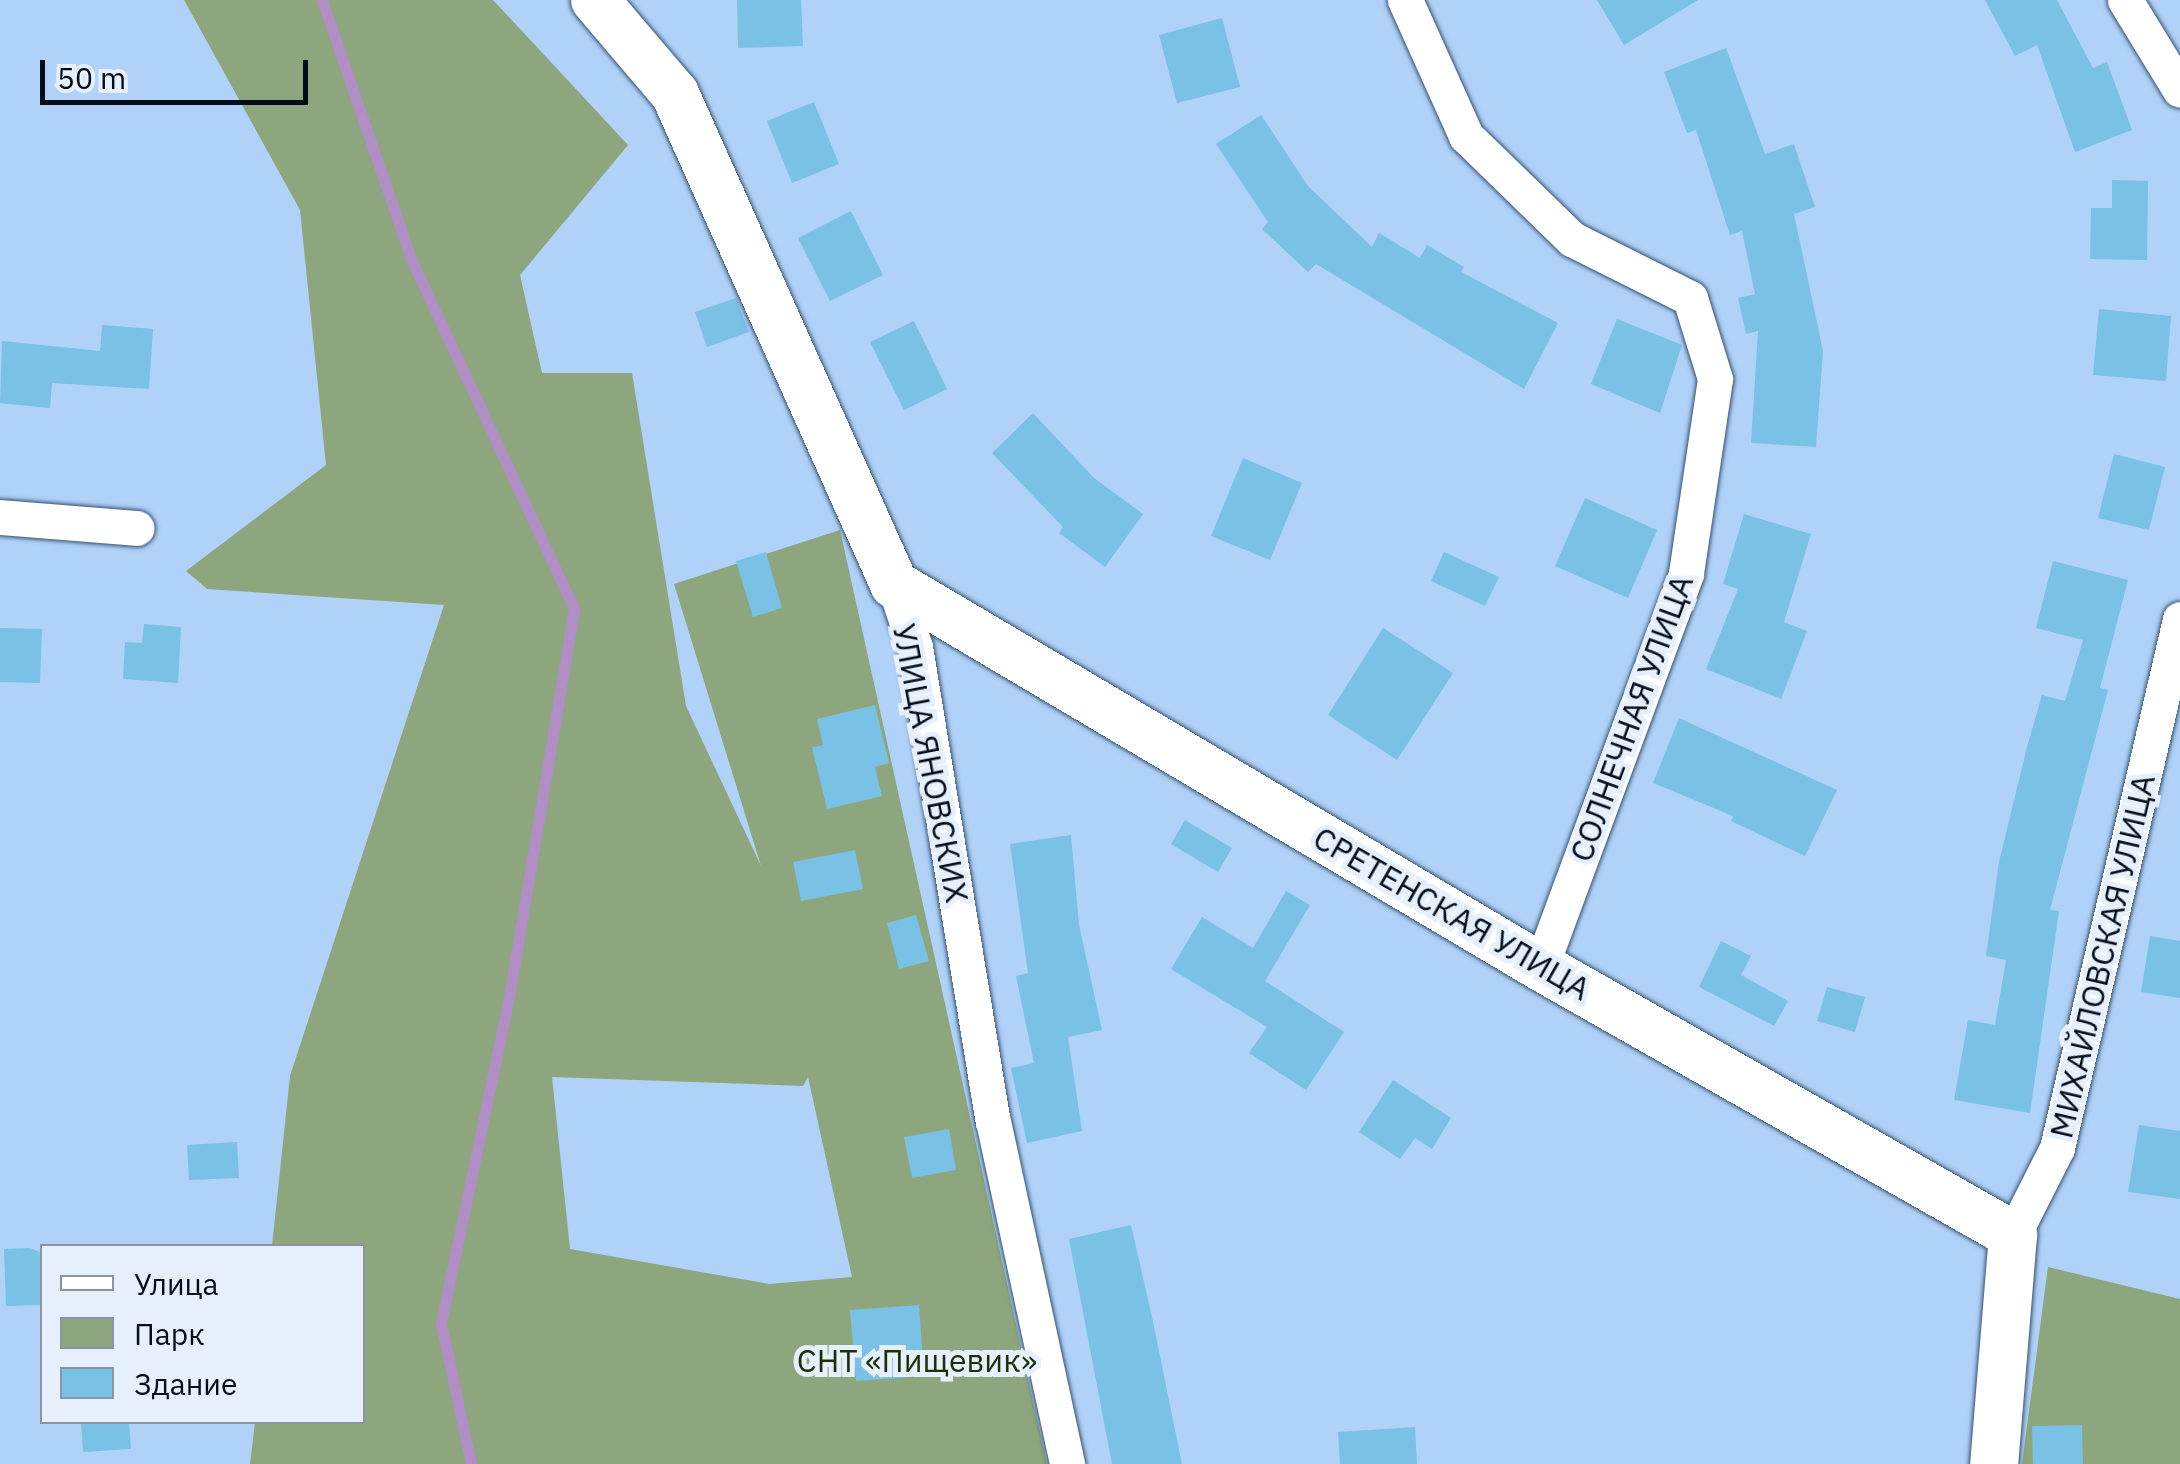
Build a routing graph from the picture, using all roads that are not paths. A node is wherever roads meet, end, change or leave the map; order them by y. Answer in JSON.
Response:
{"nodes":[{"id":1,"x":1405,"y":0,"type":"edge"},
{"id":2,"x":2125,"y":0,"type":"edge"},
{"id":3,"x":616,"y":8,"type":"edge"},
{"id":4,"x":2180,"y":90,"type":"edge"},
{"id":5,"x":0,"y":517,"type":"edge"},
{"id":6,"x":137,"y":528,"type":"dead end"},
{"id":7,"x":894,"y":584,"type":"junction"},
{"id":8,"x":2180,"y":620,"type":"edge"},
{"id":9,"x":1541,"y":967,"type":"junction"},
{"id":10,"x":2013,"y":1235,"type":"junction"},
{"id":11,"x":1067,"y":1464,"type":"edge"},
{"id":12,"x":1994,"y":1464,"type":"edge"}],
"edges":[{"from":1,"to":9,"type":"street","name":"СОЛНЕЧНАЯ УЛИЦА"},
{"from":2,"to":4,"type":"street"},
{"from":3,"to":7,"type":"street","name":"УЛИЦА ЯНОВСКИХ"},
{"from":5,"to":6,"type":"street"},
{"from":7,"to":9,"type":"street","name":"СРЕТЕНСКАЯ УЛИЦА"},
{"from":7,"to":11,"type":"street","name":"УЛИЦА ЯНОВСКИХ"},
{"from":8,"to":10,"type":"street","name":"МИХАЙЛОВСКАЯ УЛИЦА"},
{"from":9,"to":10,"type":"street","name":"СРЕТЕНСКАЯ УЛИЦА"},
{"from":10,"to":12,"type":"street","name":"МИХАЙЛОВСКАЯ УЛИЦА"}]}
